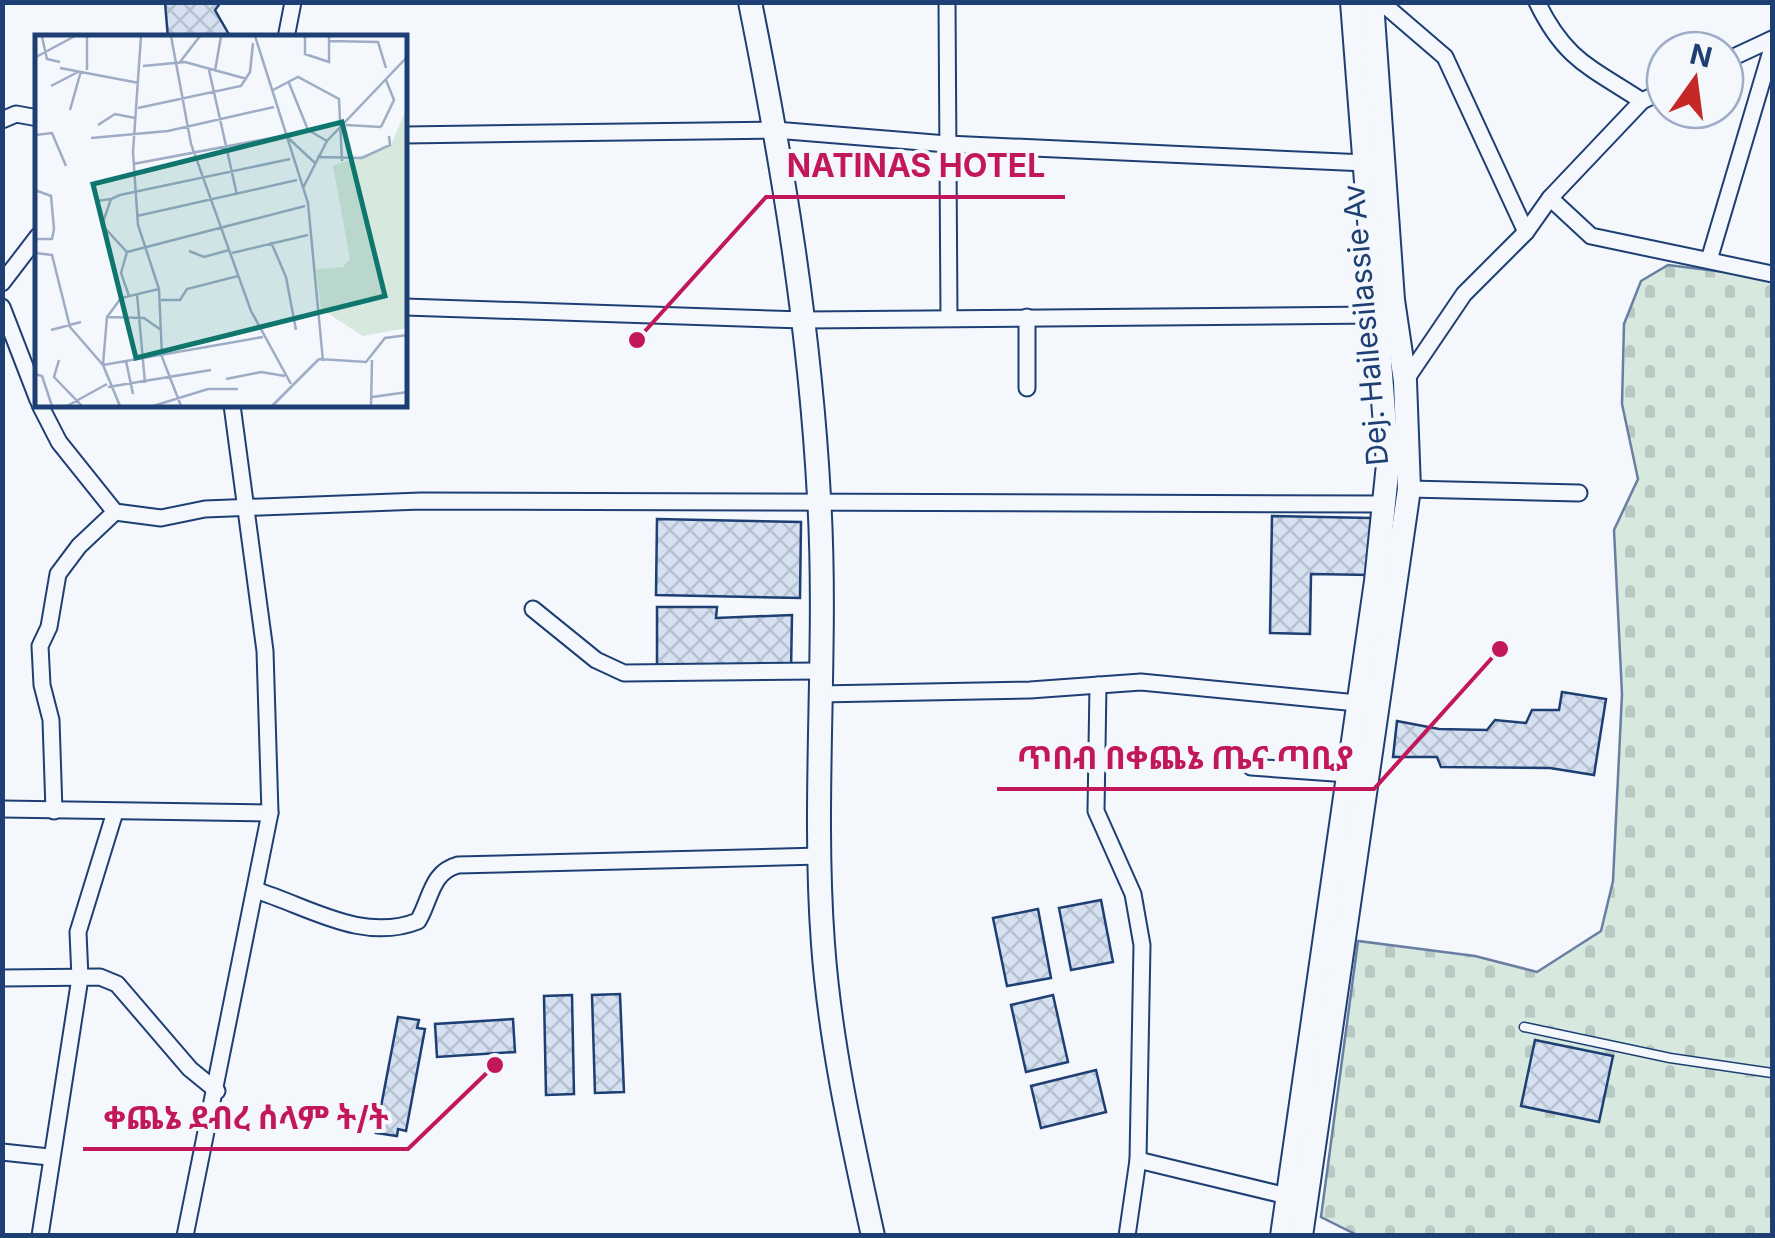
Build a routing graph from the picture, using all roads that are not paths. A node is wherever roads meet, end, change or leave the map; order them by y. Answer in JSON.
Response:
{"nodes":[{"id":1,"x":293,"y":2,"type":"edge"},
{"id":2,"x":750,"y":2,"type":"edge"},
{"id":3,"x":947,"y":2,"type":"edge"},
{"id":4,"x":1352,"y":2,"type":"edge"},
{"id":5,"x":1372,"y":2,"type":"edge"},
{"id":6,"x":1381,"y":2,"type":"edge"},
{"id":7,"x":1536,"y":2,"type":"edge"},
{"id":8,"x":287,"y":35,"type":"edge"},
{"id":9,"x":1772,"y":38,"type":"edge"},
{"id":10,"x":1772,"y":48,"type":"edge"},
{"id":11,"x":1745,"y":51,"type":"edge"},
{"id":12,"x":1645,"y":100,"type":"edge"},
{"id":13,"x":1642,"y":101,"type":"junction"},
{"id":14,"x":35,"y":117,"type":"edge"},
{"id":15,"x":2,"y":120,"type":"edge"},
{"id":16,"x":776,"y":130,"type":"junction"},
{"id":17,"x":408,"y":135,"type":"edge"},
{"id":18,"x":947,"y":144,"type":"junction"},
{"id":19,"x":1366,"y":162,"type":"junction"},
{"id":20,"x":1550,"y":198,"type":"junction"},
{"id":21,"x":1526,"y":232,"type":"junction"},
{"id":22,"x":35,"y":240,"type":"edge"},
{"id":23,"x":1709,"y":260,"type":"junction"},
{"id":24,"x":1772,"y":274,"type":"edge"},
{"id":25,"x":2,"y":282,"type":"edge"},
{"id":26,"x":2,"y":307,"type":"edge"},
{"id":27,"x":408,"y":307,"type":"edge"},
{"id":28,"x":1378,"y":315,"type":"junction"},
{"id":29,"x":949,"y":318,"type":"junction"},
{"id":30,"x":1028,"y":318,"type":"junction"},
{"id":31,"x":804,"y":320,"type":"junction"},
{"id":32,"x":1404,"y":381,"type":"junction"},
{"id":33,"x":1027,"y":388,"type":"dead end"},
{"id":34,"x":35,"y":392,"type":"edge"},
{"id":35,"x":42,"y":408,"type":"edge"},
{"id":36,"x":232,"y":408,"type":"edge"},
{"id":37,"x":1409,"y":488,"type":"junction"},
{"id":38,"x":1579,"y":494,"type":"dead end"},
{"id":39,"x":820,"y":500,"type":"junction"},
{"id":40,"x":1386,"y":504,"type":"junction"},
{"id":41,"x":245,"y":510,"type":"junction"},
{"id":42,"x":115,"y":512,"type":"junction"},
{"id":43,"x":533,"y":609,"type":"dead end"},
{"id":44,"x":819,"y":683,"type":"junction"},
{"id":45,"x":1098,"y":685,"type":"junction"},
{"id":46,"x":1357,"y":703,"type":"junction"},
{"id":47,"x":1250,"y":767,"type":"dead end"},
{"id":48,"x":1348,"y":774,"type":"junction"},
{"id":49,"x":2,"y":808,"type":"edge"},
{"id":50,"x":54,"y":811,"type":"junction"},
{"id":51,"x":115,"y":812,"type":"junction"},
{"id":52,"x":270,"y":813,"type":"junction"},
{"id":53,"x":820,"y":856,"type":"junction"},
{"id":54,"x":258,"y":892,"type":"junction"},
{"id":55,"x":2,"y":978,"type":"edge"},
{"id":56,"x":80,"y":978,"type":"junction"},
{"id":57,"x":1524,"y":1026,"type":"dead end"},
{"id":58,"x":1772,"y":1073,"type":"edge"},
{"id":59,"x":217,"y":1091,"type":"junction"},
{"id":60,"x":2,"y":1152,"type":"edge"},
{"id":61,"x":50,"y":1157,"type":"junction"},
{"id":62,"x":1138,"y":1160,"type":"junction"},
{"id":63,"x":1287,"y":1196,"type":"junction"},
{"id":64,"x":40,"y":1236,"type":"edge"},
{"id":65,"x":186,"y":1236,"type":"edge"},
{"id":66,"x":873,"y":1236,"type":"edge"},
{"id":67,"x":1128,"y":1236,"type":"edge"},
{"id":68,"x":1282,"y":1236,"type":"edge"},
{"id":69,"x":1302,"y":1236,"type":"edge"}],
"edges":[{"from":1,"to":8,"type":"street"},
{"from":2,"to":16,"type":"main road"},
{"from":3,"to":18,"type":"street"},
{"from":4,"to":19,"type":"main road"},
{"from":5,"to":32,"type":"main road","name":"Dej. Hailesilassie Av"},
{"from":6,"to":21,"type":"street"},
{"from":7,"to":13,"type":"street"},
{"from":9,"to":11,"type":"street"},
{"from":10,"to":23,"type":"street"},
{"from":12,"to":13,"type":"street"},
{"from":13,"to":20,"type":"street"},
{"from":14,"to":15,"type":"street"},
{"from":16,"to":17,"type":"street"},
{"from":16,"to":18,"type":"street"},
{"from":16,"to":31,"type":"main road"},
{"from":18,"to":19,"type":"street"},
{"from":18,"to":29,"type":"street"},
{"from":19,"to":28,"type":"main road"},
{"from":20,"to":21,"type":"street"},
{"from":20,"to":23,"type":"street"},
{"from":21,"to":32,"type":"street"},
{"from":22,"to":25,"type":"street"},
{"from":23,"to":24,"type":"street"},
{"from":26,"to":34,"type":"street"},
{"from":27,"to":31,"type":"street"},
{"from":28,"to":30,"type":"street"},
{"from":28,"to":40,"type":"main road"},
{"from":29,"to":30,"type":"street"},
{"from":29,"to":31,"type":"street"},
{"from":30,"to":33,"type":"street"},
{"from":31,"to":39,"type":"main road"},
{"from":32,"to":37,"type":"main road","name":"Dej. Hailesilassie Av"},
{"from":35,"to":42,"type":"street"},
{"from":36,"to":41,"type":"street"},
{"from":37,"to":38,"type":"street"},
{"from":37,"to":69,"type":"main road","name":"Dej. Hailesilassie Av"},
{"from":39,"to":40,"type":"street"},
{"from":39,"to":41,"type":"street"},
{"from":39,"to":44,"type":"main road"},
{"from":40,"to":46,"type":"main road"},
{"from":41,"to":42,"type":"street"},
{"from":41,"to":52,"type":"street"},
{"from":42,"to":50,"type":"street"},
{"from":43,"to":44,"type":"street"},
{"from":44,"to":45,"type":"street"},
{"from":44,"to":53,"type":"main road"},
{"from":45,"to":46,"type":"street"},
{"from":45,"to":62,"type":"street"},
{"from":46,"to":48,"type":"main road"},
{"from":47,"to":48,"type":"street"},
{"from":48,"to":63,"type":"main road"},
{"from":49,"to":50,"type":"street"},
{"from":50,"to":51,"type":"street"},
{"from":51,"to":52,"type":"street"},
{"from":51,"to":56,"type":"street"},
{"from":52,"to":54,"type":"street"},
{"from":53,"to":54,"type":"street"},
{"from":53,"to":66,"type":"main road"},
{"from":54,"to":59,"type":"street"},
{"from":55,"to":56,"type":"street"},
{"from":56,"to":59,"type":"street"},
{"from":56,"to":61,"type":"street"},
{"from":57,"to":58,"type":"lane"},
{"from":59,"to":65,"type":"street"},
{"from":60,"to":61,"type":"street"},
{"from":61,"to":64,"type":"street"},
{"from":62,"to":63,"type":"street"},
{"from":62,"to":67,"type":"street"},
{"from":63,"to":68,"type":"main road"}]}
